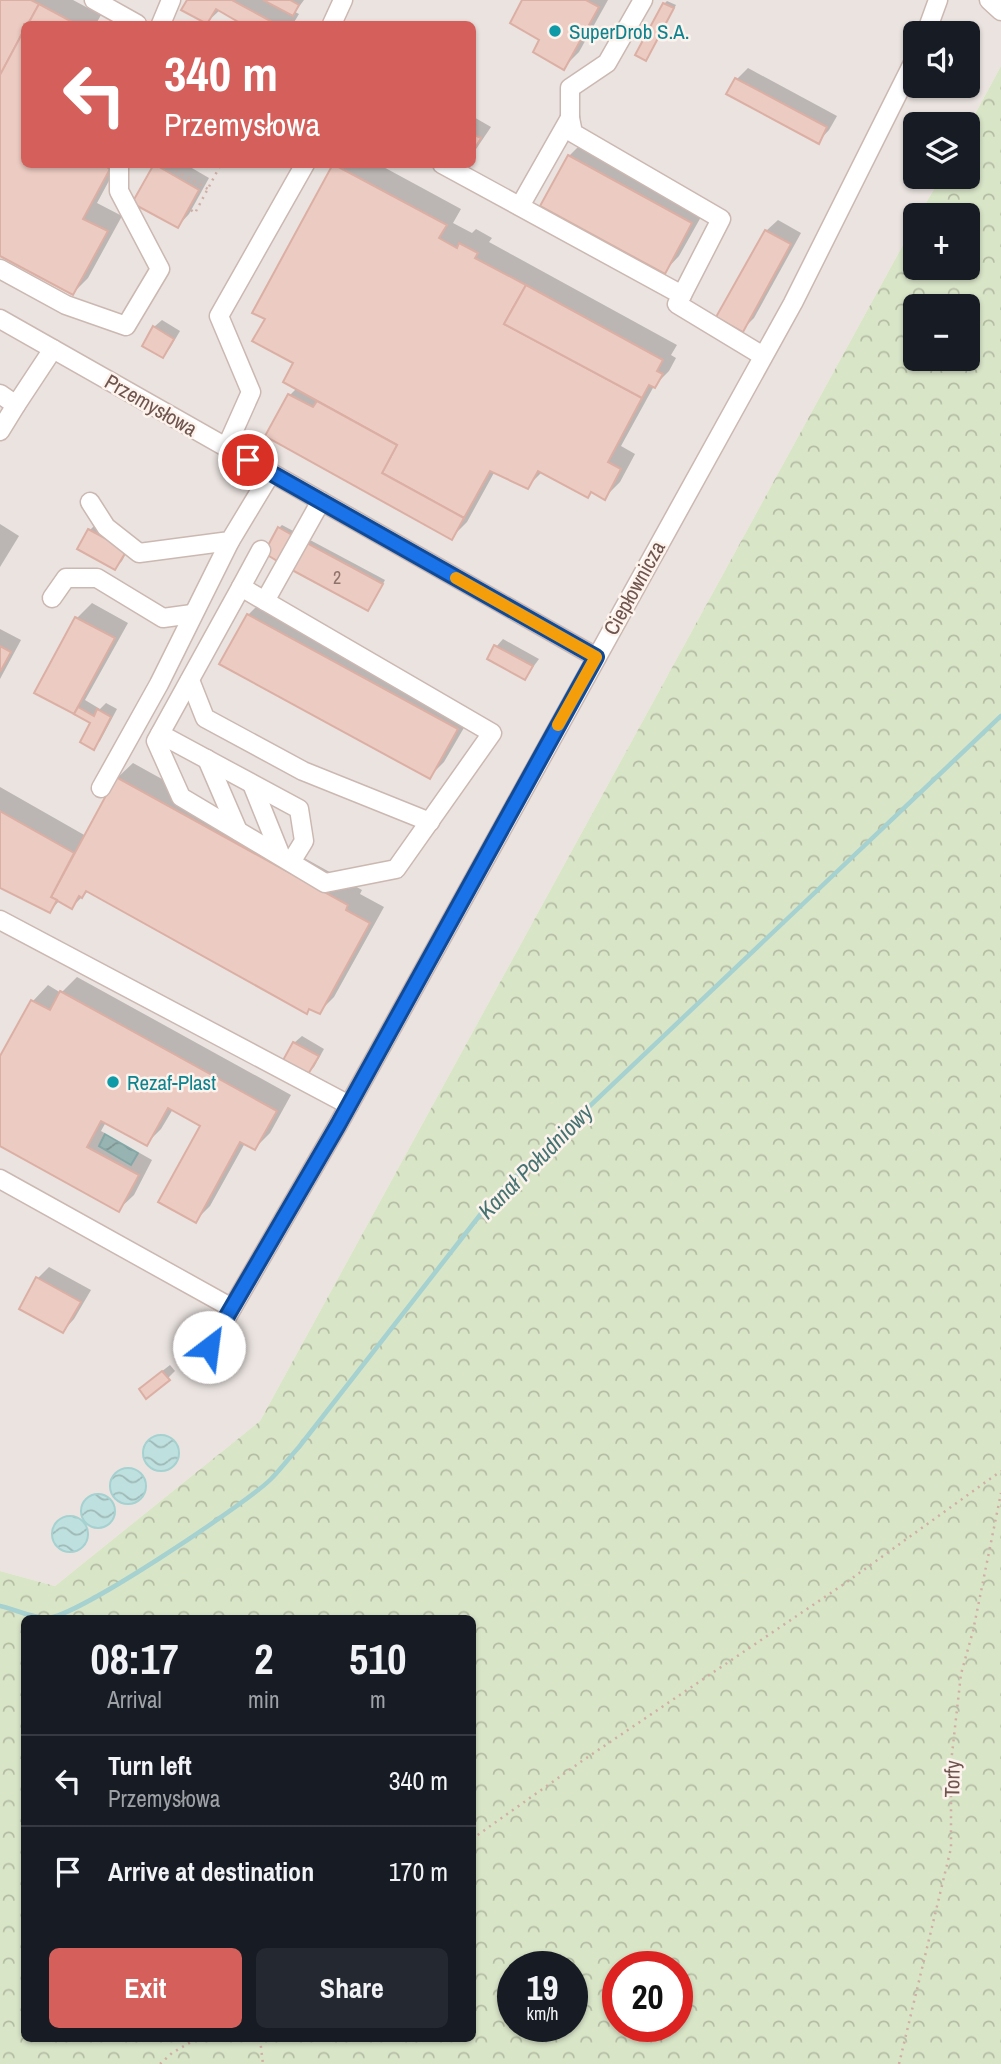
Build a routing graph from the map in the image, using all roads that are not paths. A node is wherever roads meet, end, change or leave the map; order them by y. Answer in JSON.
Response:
{"nodes":[{"id":1,"x":94,"y":0,"type":"edge"},
{"id":2,"x":171,"y":0,"type":"edge"},
{"id":3,"x":343,"y":0,"type":"edge"},
{"id":4,"x":643,"y":0,"type":"edge"},
{"id":5,"x":938,"y":0,"type":"edge"},
{"id":6,"x":989,"y":0,"type":"edge"},
{"id":7,"x":1001,"y":12,"type":"edge"},
{"id":8,"x":132,"y":21,"type":"edge"},
{"id":9,"x":162,"y":21,"type":"edge"},
{"id":10,"x":333,"y":21,"type":"edge"},
{"id":11,"x":930,"y":21,"type":"edge"},
{"id":12,"x":903,"y":84,"type":"edge"},
{"id":13,"x":570,"y":118,"type":"junction"},
{"id":14,"x":119,"y":168,"type":"edge"},
{"id":15,"x":303,"y":168,"type":"edge"},
{"id":16,"x":449,"y":168,"type":"edge"},
{"id":17,"x":520,"y":206,"type":"junction"},
{"id":18,"x":0,"y":270,"type":"edge"},
{"id":19,"x":682,"y":295,"type":"junction"},
{"id":20,"x":0,"y":319,"type":"edge"},
{"id":21,"x":53,"y":349,"type":"junction"},
{"id":22,"x":763,"y":356,"type":"junction"},
{"id":23,"x":0,"y":394,"type":"edge"},
{"id":24,"x":16,"y":405,"type":"junction"},
{"id":25,"x":0,"y":431,"type":"edge"},
{"id":26,"x":226,"y":448,"type":"junction"},
{"id":27,"x":271,"y":472,"type":"junction"},
{"id":28,"x":321,"y":501,"type":"junction"},
{"id":29,"x":90,"y":502,"type":"dead end"},
{"id":30,"x":230,"y":541,"type":"junction"},
{"id":31,"x":261,"y":550,"type":"dead end"},
{"id":32,"x":241,"y":587,"type":"junction"},
{"id":33,"x":52,"y":598,"type":"dead end"},
{"id":34,"x":265,"y":601,"type":"junction"},
{"id":35,"x":192,"y":614,"type":"junction"},
{"id":36,"x":596,"y":657,"type":"junction"},
{"id":37,"x":190,"y":680,"type":"junction"},
{"id":38,"x":160,"y":734,"type":"junction"},
{"id":39,"x":206,"y":759,"type":"junction"},
{"id":40,"x":252,"y":784,"type":"junction"},
{"id":41,"x":101,"y":788,"type":"dead end"},
{"id":42,"x":430,"y":822,"type":"junction"},
{"id":43,"x":238,"y":831,"type":"junction"},
{"id":44,"x":286,"y":859,"type":"junction"},
{"id":45,"x":0,"y":920,"type":"edge"},
{"id":46,"x":349,"y":1105,"type":"junction"},
{"id":47,"x":0,"y":1179,"type":"edge"},
{"id":48,"x":232,"y":1308,"type":"junction"},
{"id":49,"x":198,"y":1367,"type":"dead end"}],
"edges":[{"from":1,"to":8,"type":"street"},
{"from":2,"to":9,"type":"street"},
{"from":3,"to":10,"type":"street"},
{"from":4,"to":13,"type":"street"},
{"from":5,"to":11,"type":"street"},
{"from":6,"to":7,"type":"street"},
{"from":12,"to":22,"type":"street","name":"Ciepłownicza"},
{"from":13,"to":17,"type":"street"},
{"from":13,"to":19,"type":"street"},
{"from":14,"to":18,"type":"street"},
{"from":15,"to":26,"type":"street"},
{"from":16,"to":17,"type":"street"},
{"from":17,"to":19,"type":"street"},
{"from":19,"to":22,"type":"street"},
{"from":20,"to":21,"type":"street","name":"Przemysłowa"},
{"from":21,"to":24,"type":"street"},
{"from":21,"to":26,"type":"street","name":"Przemysłowa"},
{"from":22,"to":36,"type":"street","name":"Ciepłownicza"},
{"from":23,"to":24,"type":"street"},
{"from":24,"to":25,"type":"street"},
{"from":26,"to":27,"type":"street","name":"Przemysłowa"},
{"from":27,"to":28,"type":"street","name":"Przemysłowa"},
{"from":27,"to":30,"type":"street"},
{"from":28,"to":34,"type":"street"},
{"from":28,"to":36,"type":"street","name":"Przemysłowa"},
{"from":29,"to":30,"type":"street"},
{"from":30,"to":35,"type":"street"},
{"from":31,"to":32,"type":"street"},
{"from":32,"to":34,"type":"street"},
{"from":32,"to":37,"type":"street"},
{"from":33,"to":35,"type":"street"},
{"from":34,"to":42,"type":"street"},
{"from":35,"to":41,"type":"street"},
{"from":36,"to":46,"type":"street","name":"Ciepłownicza"},
{"from":37,"to":38,"type":"street"},
{"from":37,"to":42,"type":"street"},
{"from":38,"to":39,"type":"street"},
{"from":38,"to":43,"type":"street"},
{"from":39,"to":40,"type":"street"},
{"from":39,"to":43,"type":"street"},
{"from":40,"to":44,"type":"street"},
{"from":40,"to":44,"type":"street"},
{"from":42,"to":44,"type":"street"},
{"from":43,"to":44,"type":"street"},
{"from":45,"to":46,"type":"street"},
{"from":46,"to":48,"type":"street","name":"Ciepłownicza"},
{"from":47,"to":48,"type":"street"},
{"from":48,"to":49,"type":"street","name":"Ciepłownicza"}]}
